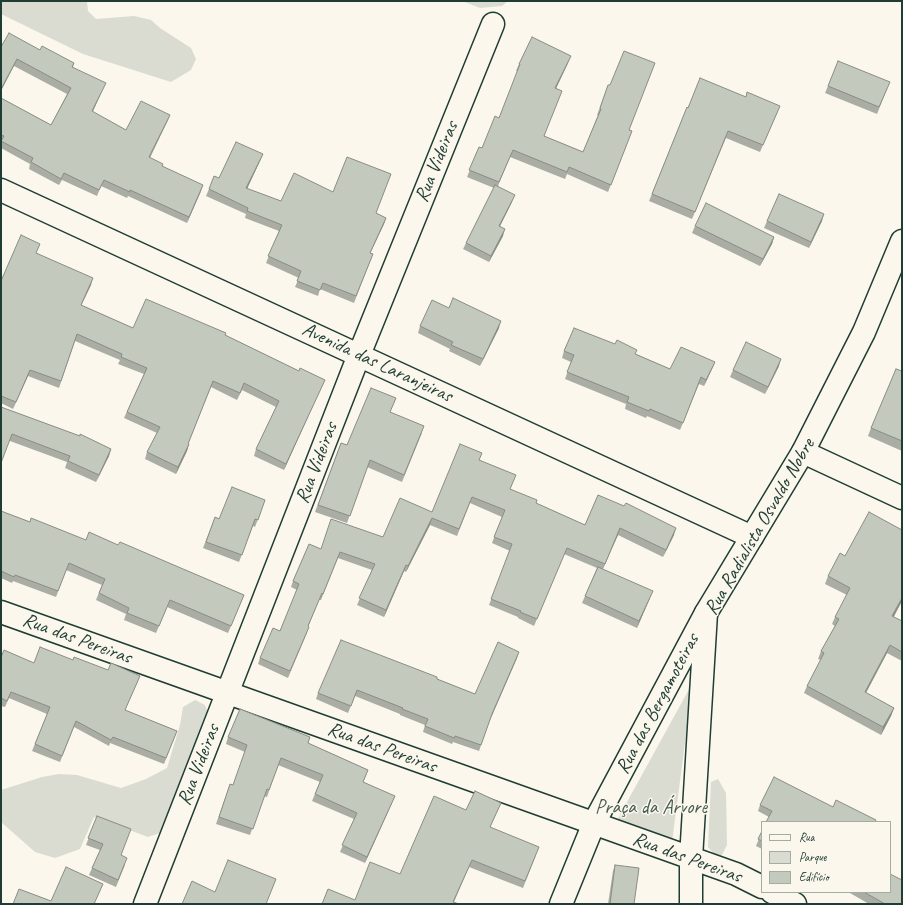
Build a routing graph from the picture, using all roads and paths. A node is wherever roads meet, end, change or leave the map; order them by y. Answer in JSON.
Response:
{"nodes":[{"id":1,"x":493,"y":24,"type":"dead end"},
{"id":2,"x":3,"y":197,"type":"edge"},
{"id":3,"x":902,"y":241,"type":"edge"},
{"id":4,"x":359,"y":355,"type":"junction"},
{"id":5,"x":803,"y":452,"type":"junction"},
{"id":6,"x":902,"y":498,"type":"edge"},
{"id":7,"x":752,"y":537,"type":"junction"},
{"id":8,"x":1,"y":612,"type":"edge"},
{"id":9,"x":706,"y":613,"type":"junction"},
{"id":10,"x":227,"y":692,"type":"junction"},
{"id":11,"x":594,"y":824,"type":"junction"},
{"id":12,"x":691,"y":858,"type":"junction"},
{"id":13,"x":761,"y":886,"type":"edge"},
{"id":14,"x":774,"y":893,"type":"edge"},
{"id":15,"x":145,"y":904,"type":"edge"},
{"id":16,"x":561,"y":904,"type":"edge"},
{"id":17,"x":691,"y":904,"type":"edge"},
{"id":18,"x":795,"y":904,"type":"edge"}],
"edges":[{"from":1,"to":4,"type":"street","name":"Rua Videiras"},
{"from":2,"to":4,"type":"street","name":"Avenida das Laranjeiras"},
{"from":3,"to":5,"type":"street","name":"Rua Radialista Osvaldo Nobre"},
{"from":4,"to":7,"type":"street","name":"Avenida das Laranjeiras"},
{"from":4,"to":10,"type":"street","name":"Rua Videiras"},
{"from":5,"to":6,"type":"street"},
{"from":5,"to":7,"type":"street","name":"Rua Radialista Osvaldo Nobre"},
{"from":7,"to":9,"type":"street","name":"Rua Radialista Osvaldo Nobre"},
{"from":8,"to":10,"type":"street","name":"Rua das Pereiras"},
{"from":9,"to":11,"type":"street","name":"Rua das Bergamoteiras"},
{"from":9,"to":12,"type":"street","name":"Rua Radialista Osvaldo Nobre"},
{"from":10,"to":11,"type":"street","name":"Rua das Pereiras"},
{"from":10,"to":15,"type":"street","name":"Rua Videiras"},
{"from":11,"to":12,"type":"street","name":"Rua das Pereiras"},
{"from":11,"to":16,"type":"street","name":"Rua das Bergamoteiras"},
{"from":12,"to":13,"type":"street","name":"Rua das Pereiras"},
{"from":12,"to":17,"type":"street","name":"Rua Radialista Osvaldo Nobre"},
{"from":14,"to":18,"type":"street"}]}
